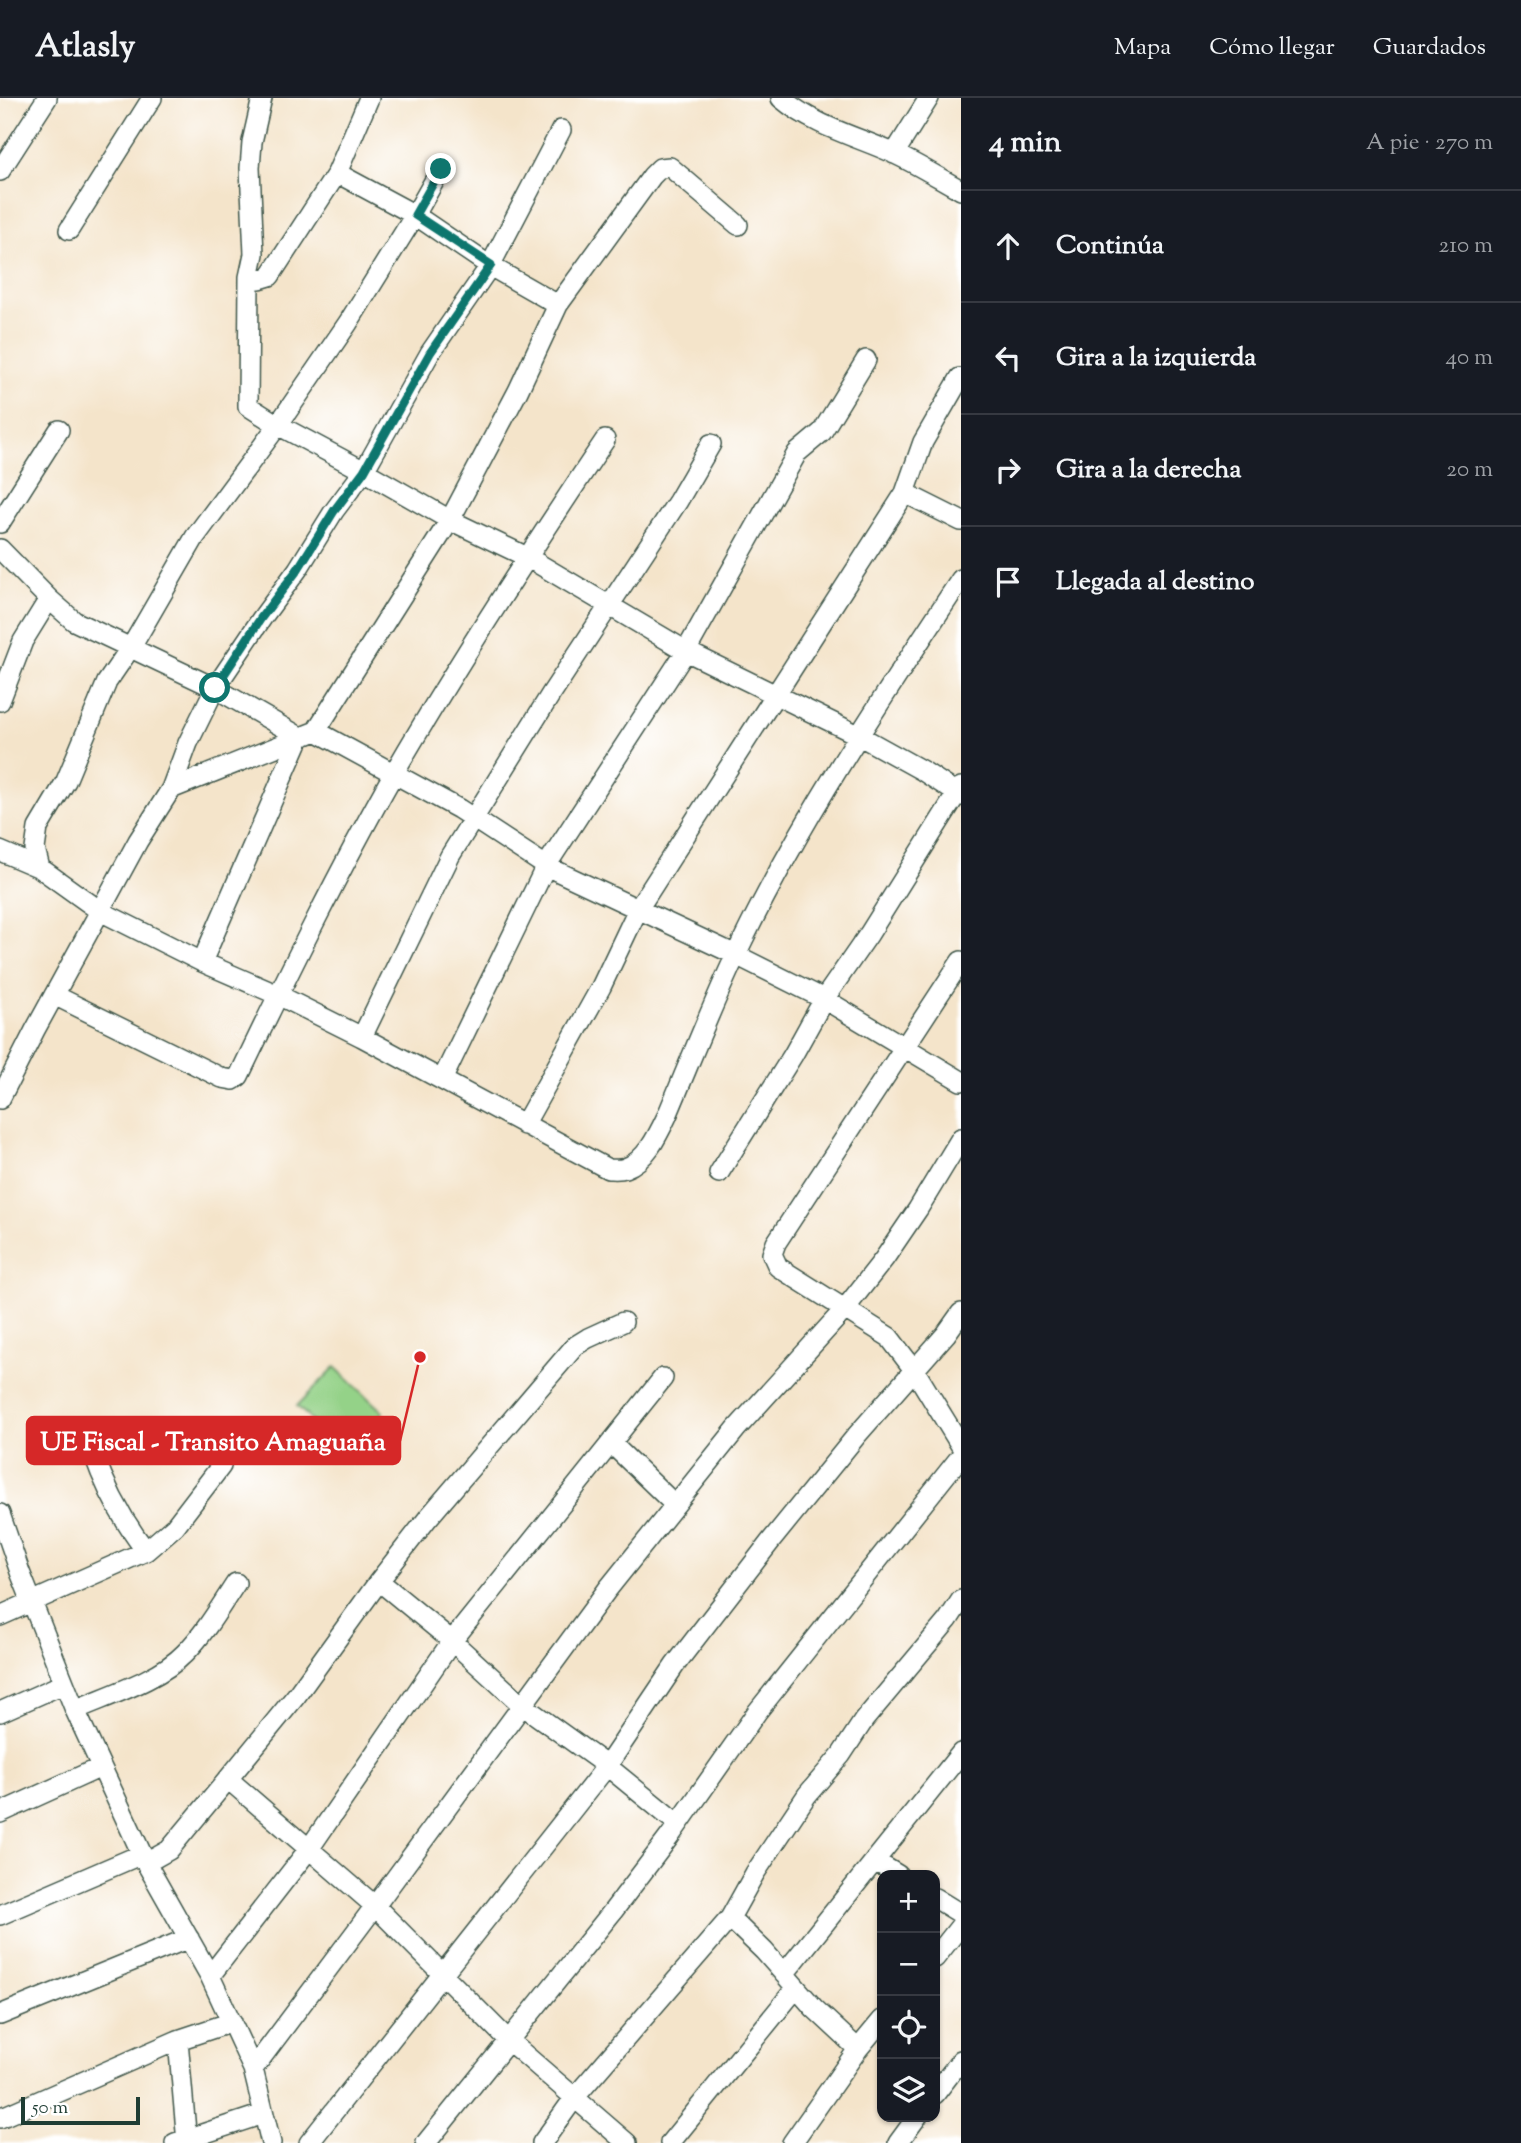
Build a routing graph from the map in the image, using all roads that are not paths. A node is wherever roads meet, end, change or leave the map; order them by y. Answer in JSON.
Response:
{"nodes":[{"id":1,"x":47,"y":98,"type":"edge"},
{"id":2,"x":152,"y":98,"type":"edge"},
{"id":3,"x":262,"y":98,"type":"edge"},
{"id":4,"x":369,"y":98,"type":"edge"},
{"id":5,"x":781,"y":98,"type":"edge"},
{"id":6,"x":929,"y":98,"type":"edge"},
{"id":7,"x":561,"y":130,"type":"dead end"},
{"id":8,"x":894,"y":154,"type":"junction"},
{"id":9,"x":441,"y":169,"type":"dead end"},
{"id":10,"x":0,"y":171,"type":"edge"},
{"id":11,"x":337,"y":173,"type":"junction"},
{"id":12,"x":961,"y":190,"type":"edge"},
{"id":13,"x":415,"y":215,"type":"junction"},
{"id":14,"x":738,"y":225,"type":"dead end"},
{"id":15,"x":69,"y":230,"type":"dead end"},
{"id":16,"x":491,"y":265,"type":"junction"},
{"id":17,"x":249,"y":277,"type":"junction"},
{"id":18,"x":558,"y":305,"type":"junction"},
{"id":19,"x":866,"y":360,"type":"dead end"},
{"id":20,"x":960,"y":378,"type":"edge"},
{"id":21,"x":278,"y":425,"type":"junction"},
{"id":22,"x":59,"y":430,"type":"dead end"},
{"id":23,"x":605,"y":440,"type":"dead end"},
{"id":24,"x":711,"y":444,"type":"dead end"},
{"id":25,"x":364,"y":471,"type":"junction"},
{"id":26,"x":905,"y":493,"type":"junction"},
{"id":27,"x":450,"y":520,"type":"junction"},
{"id":28,"x":961,"y":521,"type":"edge"},
{"id":29,"x":0,"y":523,"type":"edge"},
{"id":30,"x":0,"y":549,"type":"edge"},
{"id":31,"x":527,"y":557,"type":"junction"},
{"id":32,"x":961,"y":579,"type":"edge"},
{"id":33,"x":49,"y":599,"type":"junction"},
{"id":34,"x":610,"y":607,"type":"junction"},
{"id":35,"x":130,"y":649,"type":"junction"},
{"id":36,"x":686,"y":651,"type":"junction"},
{"id":37,"x":215,"y":688,"type":"junction"},
{"id":38,"x":774,"y":695,"type":"junction"},
{"id":39,"x":0,"y":701,"type":"edge"},
{"id":40,"x":308,"y":734,"type":"junction"},
{"id":41,"x":858,"y":735,"type":"junction"},
{"id":42,"x":394,"y":773,"type":"junction"},
{"id":43,"x":170,"y":789,"type":"junction"},
{"id":44,"x":960,"y":792,"type":"edge"},
{"id":45,"x":474,"y":818,"type":"junction"},
{"id":46,"x":0,"y":851,"type":"edge"},
{"id":47,"x":546,"y":866,"type":"junction"},
{"id":48,"x":40,"y":868,"type":"junction"},
{"id":49,"x":638,"y":909,"type":"junction"},
{"id":50,"x":100,"y":911,"type":"junction"},
{"id":51,"x":736,"y":955,"type":"junction"},
{"id":52,"x":961,"y":961,"type":"edge"},
{"id":53,"x":202,"y":962,"type":"junction"},
{"id":54,"x":54,"y":995,"type":"junction"},
{"id":55,"x":278,"y":995,"type":"junction"},
{"id":56,"x":824,"y":999,"type":"junction"},
{"id":57,"x":362,"y":1037,"type":"junction"},
{"id":58,"x":906,"y":1047,"type":"junction"},
{"id":59,"x":442,"y":1080,"type":"junction"},
{"id":60,"x":961,"y":1081,"type":"edge"},
{"id":61,"x":0,"y":1099,"type":"edge"},
{"id":62,"x":524,"y":1125,"type":"junction"},
{"id":63,"x":961,"y":1138,"type":"edge"},
{"id":64,"x":719,"y":1173,"type":"dead end"},
{"id":65,"x":844,"y":1310,"type":"junction"},
{"id":66,"x":961,"y":1313,"type":"edge"},
{"id":67,"x":623,"y":1322,"type":"dead end"},
{"id":68,"x":915,"y":1371,"type":"junction"},
{"id":69,"x":663,"y":1378,"type":"dead end"},
{"id":70,"x":611,"y":1443,"type":"junction"},
{"id":71,"x":961,"y":1446,"type":"edge"},
{"id":72,"x":93,"y":1452,"type":"dead end"},
{"id":73,"x":961,"y":1456,"type":"edge"},
{"id":74,"x":221,"y":1466,"type":"dead end"},
{"id":75,"x":674,"y":1504,"type":"junction"},
{"id":76,"x":0,"y":1514,"type":"edge"},
{"id":77,"x":146,"y":1551,"type":"junction"},
{"id":78,"x":379,"y":1581,"type":"junction"},
{"id":79,"x":236,"y":1583,"type":"dead end"},
{"id":80,"x":961,"y":1600,"type":"edge"},
{"id":81,"x":32,"y":1602,"type":"junction"},
{"id":82,"x":0,"y":1616,"type":"edge"},
{"id":83,"x":452,"y":1642,"type":"junction"},
{"id":84,"x":63,"y":1684,"type":"junction"},
{"id":85,"x":522,"y":1705,"type":"junction"},
{"id":86,"x":75,"y":1710,"type":"junction"},
{"id":87,"x":0,"y":1712,"type":"edge"},
{"id":88,"x":961,"y":1753,"type":"edge"},
{"id":89,"x":607,"y":1766,"type":"junction"},
{"id":90,"x":101,"y":1767,"type":"junction"},
{"id":91,"x":228,"y":1779,"type":"junction"},
{"id":92,"x":0,"y":1813,"type":"edge"},
{"id":93,"x":678,"y":1824,"type":"junction"},
{"id":94,"x":309,"y":1849,"type":"junction"},
{"id":95,"x":144,"y":1859,"type":"junction"},
{"id":96,"x":875,"y":1861,"type":"junction"},
{"id":97,"x":890,"y":1870,"type":"edge"},
{"id":98,"x":940,"y":1901,"type":"edge"},
{"id":99,"x":375,"y":1906,"type":"junction"},
{"id":100,"x":961,"y":1914,"type":"edge"},
{"id":101,"x":0,"y":1915,"type":"edge"},
{"id":102,"x":730,"y":1918,"type":"junction"},
{"id":103,"x":961,"y":1925,"type":"edge"},
{"id":104,"x":189,"y":1938,"type":"junction"},
{"id":105,"x":940,"y":1952,"type":"edge"},
{"id":106,"x":444,"y":1974,"type":"junction"},
{"id":107,"x":210,"y":1976,"type":"junction"},
{"id":108,"x":790,"y":1981,"type":"junction"},
{"id":109,"x":0,"y":2015,"type":"edge"},
{"id":110,"x":232,"y":2022,"type":"junction"},
{"id":111,"x":877,"y":2026,"type":"edge"},
{"id":112,"x":178,"y":2040,"type":"junction"},
{"id":113,"x":509,"y":2041,"type":"junction"},
{"id":114,"x":858,"y":2049,"type":"junction"},
{"id":115,"x":961,"y":2060,"type":"edge"},
{"id":116,"x":253,"y":2068,"type":"junction"},
{"id":117,"x":940,"y":2087,"type":"edge"},
{"id":118,"x":575,"y":2097,"type":"junction"},
{"id":119,"x":263,"y":2114,"type":"junction"},
{"id":120,"x":0,"y":2118,"type":"edge"},
{"id":121,"x":913,"y":2122,"type":"edge"},
{"id":122,"x":183,"y":2142,"type":"edge"},
{"id":123,"x":271,"y":2143,"type":"edge"},
{"id":124,"x":309,"y":2143,"type":"edge"},
{"id":125,"x":426,"y":2143,"type":"edge"},
{"id":126,"x":542,"y":2143,"type":"edge"},
{"id":127,"x":627,"y":2143,"type":"edge"},
{"id":128,"x":670,"y":2143,"type":"edge"},
{"id":129,"x":792,"y":2143,"type":"edge"},
{"id":130,"x":898,"y":2143,"type":"edge"}],
"edges":[{"from":1,"to":10,"type":"street"},
{"from":2,"to":15,"type":"street"},
{"from":3,"to":17,"type":"street"},
{"from":4,"to":11,"type":"street"},
{"from":5,"to":8,"type":"street"},
{"from":6,"to":8,"type":"street"},
{"from":7,"to":16,"type":"street"},
{"from":8,"to":12,"type":"street"},
{"from":9,"to":13,"type":"street"},
{"from":11,"to":13,"type":"street"},
{"from":11,"to":17,"type":"street"},
{"from":13,"to":16,"type":"street"},
{"from":13,"to":21,"type":"street"},
{"from":14,"to":18,"type":"street"},
{"from":16,"to":18,"type":"street"},
{"from":16,"to":25,"type":"street"},
{"from":17,"to":21,"type":"street"},
{"from":18,"to":27,"type":"street"},
{"from":19,"to":36,"type":"street"},
{"from":20,"to":26,"type":"street"},
{"from":21,"to":25,"type":"street"},
{"from":21,"to":35,"type":"street"},
{"from":22,"to":29,"type":"street"},
{"from":23,"to":31,"type":"street"},
{"from":24,"to":34,"type":"street"},
{"from":25,"to":27,"type":"street"},
{"from":25,"to":37,"type":"street"},
{"from":26,"to":28,"type":"street"},
{"from":26,"to":38,"type":"street"},
{"from":27,"to":31,"type":"street"},
{"from":27,"to":40,"type":"street"},
{"from":30,"to":33,"type":"street"},
{"from":31,"to":34,"type":"street"},
{"from":31,"to":42,"type":"street"},
{"from":32,"to":41,"type":"street"},
{"from":33,"to":35,"type":"street"},
{"from":33,"to":39,"type":"street"},
{"from":34,"to":36,"type":"street"},
{"from":34,"to":45,"type":"street"},
{"from":35,"to":37,"type":"street"},
{"from":35,"to":48,"type":"street"},
{"from":36,"to":38,"type":"street"},
{"from":36,"to":47,"type":"street"},
{"from":37,"to":40,"type":"street"},
{"from":37,"to":43,"type":"street"},
{"from":38,"to":41,"type":"street"},
{"from":38,"to":49,"type":"street"},
{"from":40,"to":42,"type":"street"},
{"from":40,"to":43,"type":"street"},
{"from":40,"to":53,"type":"street"},
{"from":41,"to":44,"type":"street"},
{"from":41,"to":51,"type":"street"},
{"from":42,"to":45,"type":"street"},
{"from":42,"to":55,"type":"street"},
{"from":43,"to":50,"type":"street"},
{"from":44,"to":56,"type":"street"},
{"from":45,"to":47,"type":"street"},
{"from":45,"to":57,"type":"street"},
{"from":46,"to":48,"type":"street"},
{"from":47,"to":49,"type":"street"},
{"from":47,"to":59,"type":"street"},
{"from":48,"to":50,"type":"street"},
{"from":49,"to":51,"type":"street"},
{"from":49,"to":62,"type":"street"},
{"from":50,"to":53,"type":"street"},
{"from":50,"to":54,"type":"street"},
{"from":51,"to":56,"type":"street"},
{"from":51,"to":62,"type":"street"},
{"from":52,"to":58,"type":"street"},
{"from":53,"to":55,"type":"street"},
{"from":54,"to":55,"type":"street"},
{"from":54,"to":61,"type":"street"},
{"from":55,"to":57,"type":"street"},
{"from":56,"to":58,"type":"street"},
{"from":56,"to":64,"type":"street"},
{"from":57,"to":59,"type":"street"},
{"from":58,"to":60,"type":"street"},
{"from":58,"to":65,"type":"street"},
{"from":59,"to":62,"type":"street"},
{"from":63,"to":65,"type":"street"},
{"from":65,"to":68,"type":"street"},
{"from":65,"to":75,"type":"street"},
{"from":66,"to":68,"type":"street"},
{"from":67,"to":78,"type":"street"},
{"from":68,"to":71,"type":"street"},
{"from":68,"to":89,"type":"street"},
{"from":69,"to":70,"type":"street"},
{"from":70,"to":75,"type":"street"},
{"from":70,"to":83,"type":"street"},
{"from":72,"to":77,"type":"street"},
{"from":73,"to":93,"type":"street"},
{"from":74,"to":77,"type":"street"},
{"from":75,"to":85,"type":"street"},
{"from":76,"to":81,"type":"street"},
{"from":77,"to":81,"type":"street"},
{"from":78,"to":83,"type":"street"},
{"from":78,"to":91,"type":"street"},
{"from":79,"to":86,"type":"street"},
{"from":80,"to":102,"type":"street"},
{"from":81,"to":82,"type":"street"},
{"from":81,"to":84,"type":"street"},
{"from":83,"to":85,"type":"street"},
{"from":83,"to":94,"type":"street"},
{"from":84,"to":86,"type":"street"},
{"from":84,"to":87,"type":"street"},
{"from":85,"to":89,"type":"street"},
{"from":85,"to":99,"type":"street"},
{"from":86,"to":90,"type":"street"},
{"from":88,"to":96,"type":"street"},
{"from":89,"to":93,"type":"street"},
{"from":89,"to":106,"type":"street"},
{"from":90,"to":92,"type":"street"},
{"from":90,"to":95,"type":"street"},
{"from":91,"to":94,"type":"street"},
{"from":91,"to":95,"type":"street"},
{"from":93,"to":113,"type":"street"},
{"from":94,"to":99,"type":"street"},
{"from":94,"to":107,"type":"street"},
{"from":95,"to":101,"type":"street"},
{"from":95,"to":104,"type":"street"},
{"from":96,"to":97,"type":"street"},
{"from":96,"to":108,"type":"street"},
{"from":98,"to":100,"type":"street"},
{"from":99,"to":106,"type":"street"},
{"from":99,"to":116,"type":"street"},
{"from":102,"to":108,"type":"street"},
{"from":102,"to":118,"type":"street"},
{"from":103,"to":105,"type":"street"},
{"from":104,"to":107,"type":"street"},
{"from":104,"to":109,"type":"street"},
{"from":106,"to":113,"type":"street"},
{"from":106,"to":124,"type":"street"},
{"from":107,"to":110,"type":"street"},
{"from":108,"to":114,"type":"street"},
{"from":108,"to":128,"type":"street"},
{"from":110,"to":112,"type":"street"},
{"from":110,"to":116,"type":"street"},
{"from":111,"to":114,"type":"street"},
{"from":112,"to":120,"type":"street"},
{"from":112,"to":122,"type":"street"},
{"from":113,"to":118,"type":"street"},
{"from":113,"to":125,"type":"street"},
{"from":114,"to":129,"type":"street"},
{"from":115,"to":117,"type":"street"},
{"from":116,"to":119,"type":"street"},
{"from":118,"to":126,"type":"street"},
{"from":118,"to":127,"type":"street"},
{"from":119,"to":122,"type":"street"},
{"from":119,"to":123,"type":"street"},
{"from":121,"to":130,"type":"street"}]}
